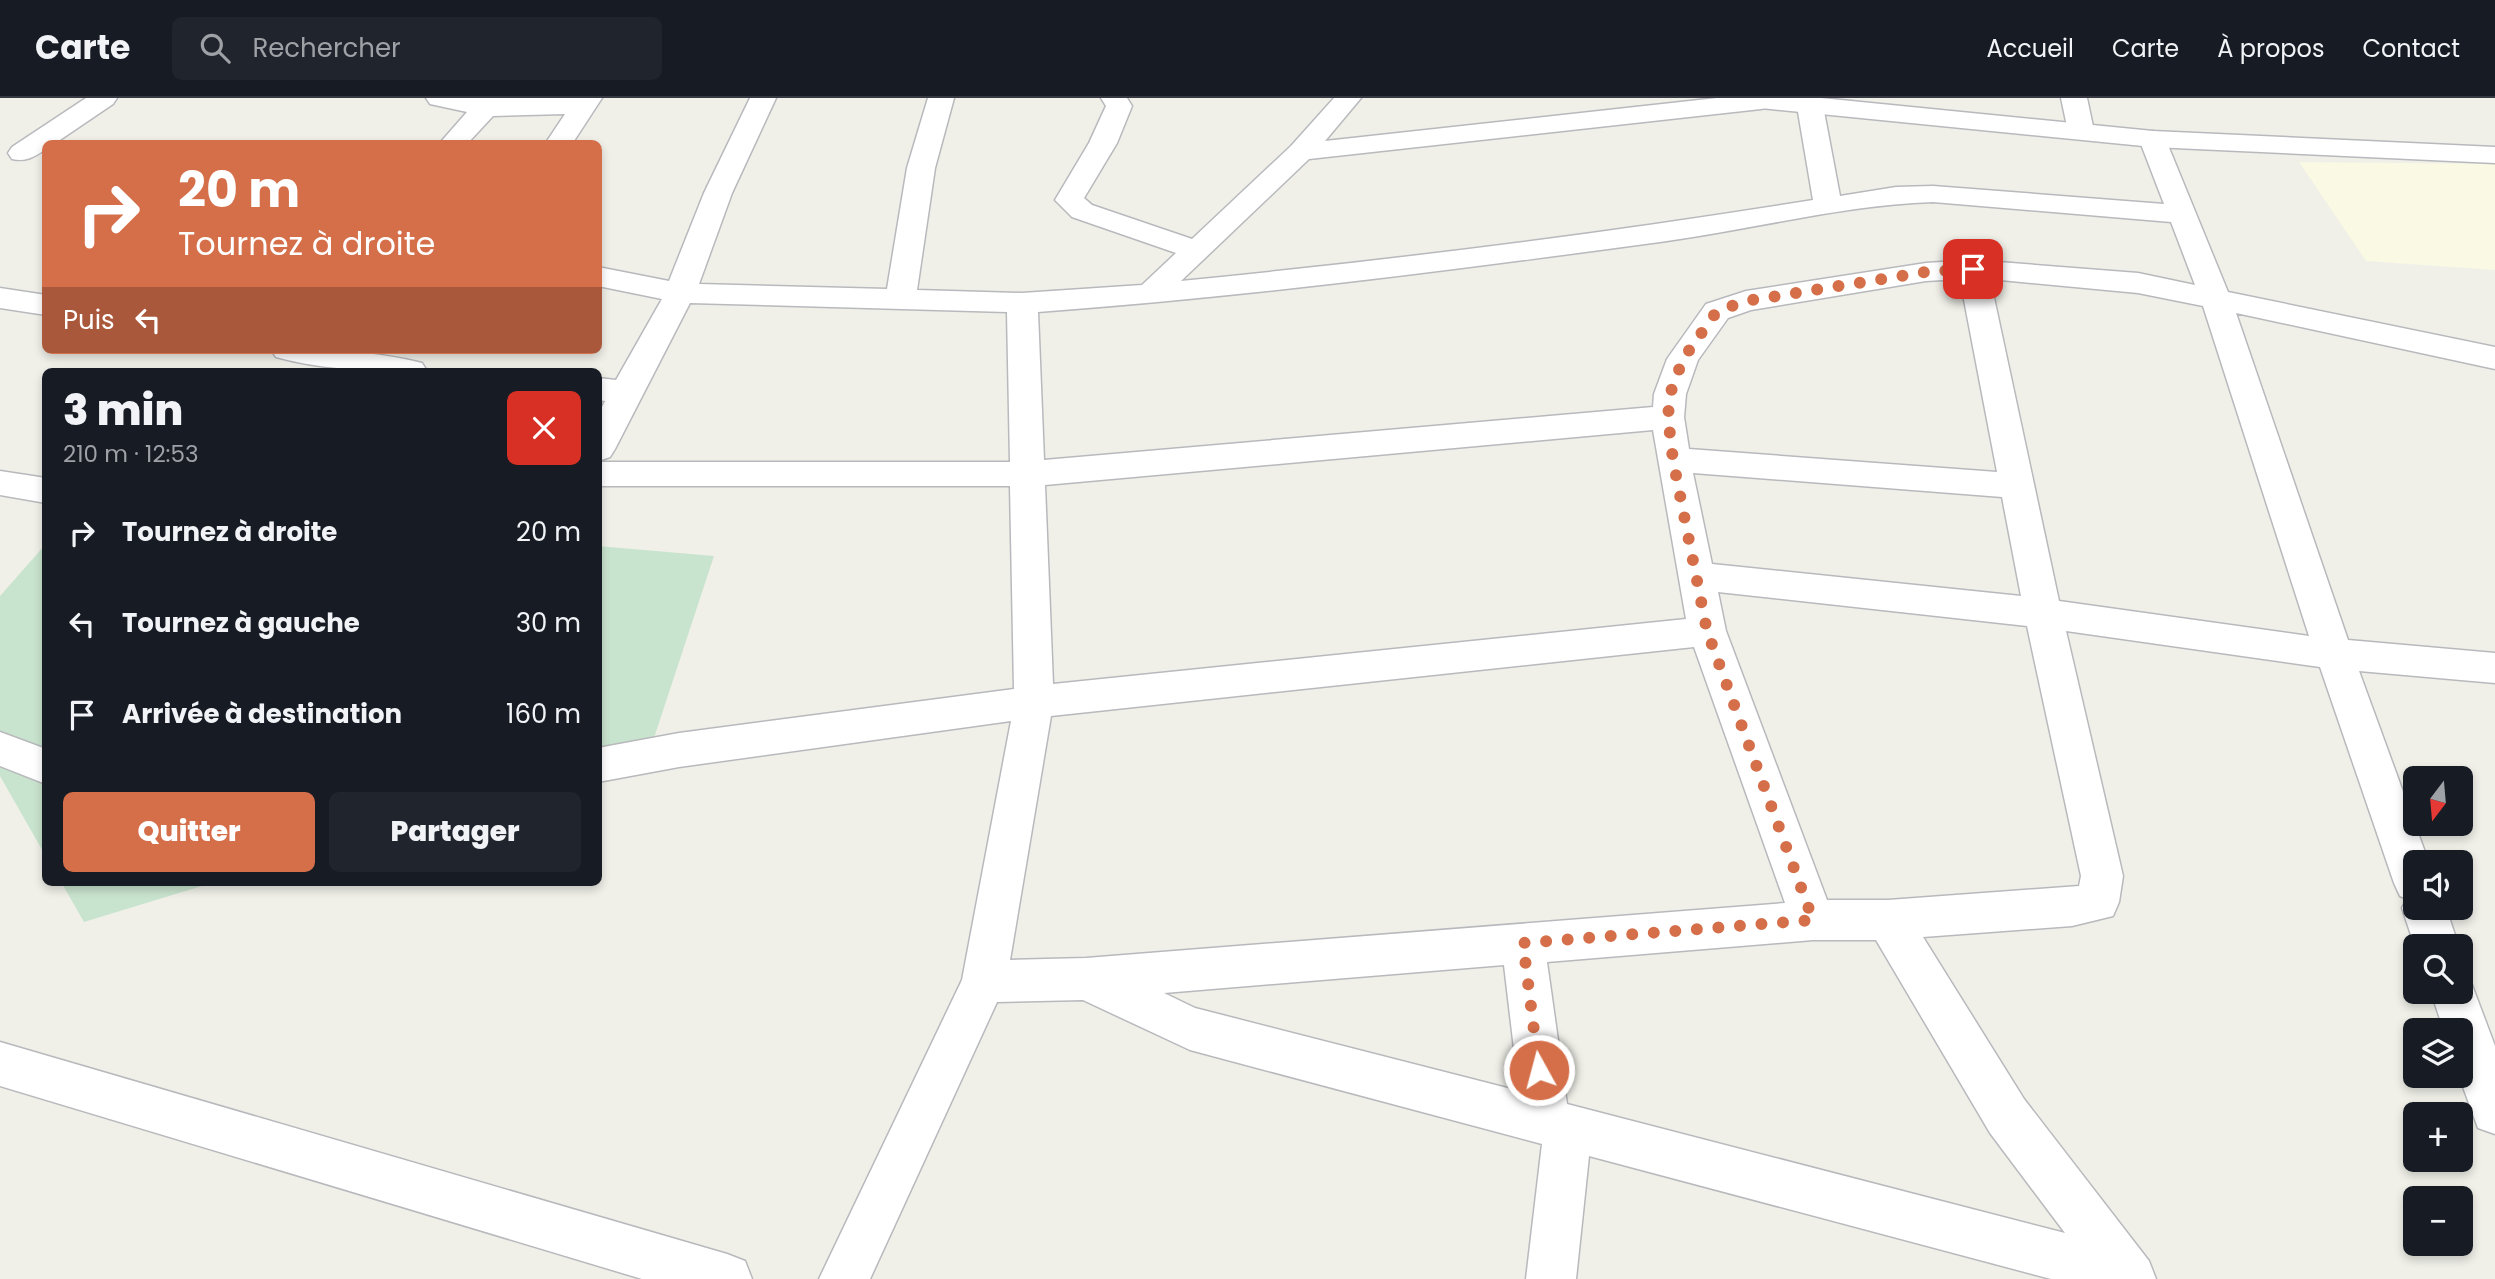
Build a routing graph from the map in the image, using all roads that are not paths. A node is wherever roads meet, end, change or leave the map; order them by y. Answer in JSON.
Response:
{"nodes":[{"id":1,"x":104,"y":98,"type":"edge"},
{"id":2,"x":439,"y":98,"type":"edge"},
{"id":3,"x":763,"y":98,"type":"edge"},
{"id":4,"x":941,"y":98,"type":"edge"},
{"id":5,"x":1114,"y":98,"type":"edge"},
{"id":6,"x":1348,"y":98,"type":"edge"},
{"id":7,"x":2074,"y":98,"type":"edge"},
{"id":8,"x":1751,"y":99,"type":"edge"},
{"id":9,"x":587,"y":101,"type":"edge"},
{"id":10,"x":1810,"y":106,"type":"junction"},
{"id":11,"x":486,"y":108,"type":"junction"},
{"id":12,"x":2081,"y":131,"type":"junction"},
{"id":13,"x":2153,"y":139,"type":"junction"},
{"id":14,"x":456,"y":140,"type":"edge"},
{"id":15,"x":561,"y":140,"type":"edge"},
{"id":16,"x":1301,"y":152,"type":"junction"},
{"id":17,"x":22,"y":153,"type":"edge"},
{"id":18,"x":2495,"y":155,"type":"edge"},
{"id":19,"x":1828,"y":207,"type":"junction"},
{"id":20,"x":2181,"y":214,"type":"junction"},
{"id":21,"x":1196,"y":250,"type":"junction"},
{"id":22,"x":1973,"y":269,"type":"junction"},
{"id":23,"x":602,"y":276,"type":"edge"},
{"id":24,"x":680,"y":293,"type":"junction"},
{"id":25,"x":1150,"y":294,"type":"junction"},
{"id":26,"x":2215,"y":297,"type":"junction"},
{"id":27,"x":0,"y":298,"type":"edge"},
{"id":28,"x":901,"y":298,"type":"junction"},
{"id":29,"x":1022,"y":303,"type":"junction"},
{"id":30,"x":42,"y":304,"type":"edge"},
{"id":31,"x":311,"y":354,"type":"edge"},
{"id":32,"x":2488,"y":356,"type":"edge"},
{"id":33,"x":393,"y":368,"type":"edge"},
{"id":34,"x":2495,"y":385,"type":"edge"},
{"id":35,"x":612,"y":390,"type":"edge"},
{"id":36,"x":1668,"y":417,"type":"junction"},
{"id":37,"x":602,"y":432,"type":"edge"},
{"id":38,"x":1673,"y":460,"type":"junction"},
{"id":39,"x":602,"y":474,"type":"edge"},
{"id":40,"x":1027,"y":474,"type":"junction"},
{"id":41,"x":0,"y":482,"type":"edge"},
{"id":42,"x":2018,"y":485,"type":"junction"},
{"id":43,"x":42,"y":490,"type":"edge"},
{"id":44,"x":1696,"y":576,"type":"junction"},
{"id":45,"x":2043,"y":613,"type":"junction"},
{"id":46,"x":1707,"y":631,"type":"junction"},
{"id":47,"x":2334,"y":654,"type":"junction"},
{"id":48,"x":2495,"y":668,"type":"edge"},
{"id":49,"x":1034,"y":702,"type":"junction"},
{"id":50,"x":0,"y":749,"type":"edge"},
{"id":51,"x":602,"y":764,"type":"edge"},
{"id":52,"x":42,"y":765,"type":"edge"},
{"id":53,"x":2403,"y":850,"type":"edge"},
{"id":54,"x":1813,"y":920,"type":"junction"},
{"id":55,"x":1888,"y":920,"type":"junction"},
{"id":56,"x":1523,"y":943,"type":"junction"},
{"id":57,"x":1086,"y":979,"type":"junction"},
{"id":58,"x":984,"y":982,"type":"junction"},
{"id":59,"x":2457,"y":1004,"type":"edge"},
{"id":60,"x":0,"y":1064,"type":"edge"},
{"id":61,"x":2495,"y":1111,"type":"edge"},
{"id":62,"x":1557,"y":1124,"type":"junction"},
{"id":63,"x":2129,"y":1276,"type":"edge"},
{"id":64,"x":727,"y":1279,"type":"edge"},
{"id":65,"x":844,"y":1279,"type":"edge"},
{"id":66,"x":1551,"y":1279,"type":"edge"}],
"edges":[{"from":1,"to":17,"type":"street"},
{"from":2,"to":11,"type":"street"},
{"from":3,"to":24,"type":"street"},
{"from":4,"to":28,"type":"street"},
{"from":5,"to":21,"type":"street"},
{"from":6,"to":16,"type":"street"},
{"from":7,"to":12,"type":"street"},
{"from":8,"to":10,"type":"street"},
{"from":8,"to":16,"type":"street"},
{"from":9,"to":11,"type":"street"},
{"from":9,"to":15,"type":"street"},
{"from":10,"to":12,"type":"street"},
{"from":10,"to":19,"type":"street"},
{"from":11,"to":14,"type":"street"},
{"from":12,"to":13,"type":"street"},
{"from":13,"to":18,"type":"street"},
{"from":13,"to":20,"type":"street"},
{"from":16,"to":21,"type":"street"},
{"from":19,"to":20,"type":"street"},
{"from":19,"to":25,"type":"street"},
{"from":20,"to":26,"type":"street"},
{"from":21,"to":25,"type":"street"},
{"from":22,"to":26,"type":"street"},
{"from":22,"to":36,"type":"street"},
{"from":22,"to":42,"type":"street"},
{"from":23,"to":24,"type":"street"},
{"from":24,"to":28,"type":"street"},
{"from":24,"to":35,"type":"street"},
{"from":25,"to":29,"type":"street"},
{"from":26,"to":32,"type":"street"},
{"from":26,"to":47,"type":"street"},
{"from":27,"to":30,"type":"street"},
{"from":28,"to":29,"type":"street"},
{"from":29,"to":40,"type":"street"},
{"from":31,"to":33,"type":"street"},
{"from":32,"to":34,"type":"street"},
{"from":35,"to":37,"type":"street"},
{"from":36,"to":38,"type":"street"},
{"from":36,"to":40,"type":"street"},
{"from":38,"to":42,"type":"street"},
{"from":38,"to":44,"type":"street"},
{"from":39,"to":40,"type":"street"},
{"from":40,"to":49,"type":"street"},
{"from":41,"to":43,"type":"street"},
{"from":42,"to":45,"type":"street"},
{"from":44,"to":45,"type":"street"},
{"from":44,"to":46,"type":"street"},
{"from":45,"to":47,"type":"street"},
{"from":45,"to":55,"type":"street"},
{"from":46,"to":49,"type":"street"},
{"from":46,"to":54,"type":"street"},
{"from":47,"to":48,"type":"street"},
{"from":47,"to":53,"type":"street"},
{"from":49,"to":51,"type":"street"},
{"from":49,"to":58,"type":"street"},
{"from":50,"to":52,"type":"street"},
{"from":54,"to":55,"type":"street"},
{"from":54,"to":56,"type":"street"},
{"from":55,"to":63,"type":"street"},
{"from":56,"to":57,"type":"street"},
{"from":56,"to":62,"type":"street"},
{"from":57,"to":58,"type":"street"},
{"from":57,"to":62,"type":"street"},
{"from":58,"to":65,"type":"street"},
{"from":59,"to":61,"type":"street"},
{"from":60,"to":64,"type":"street"},
{"from":62,"to":63,"type":"street"},
{"from":62,"to":66,"type":"street"}]}
